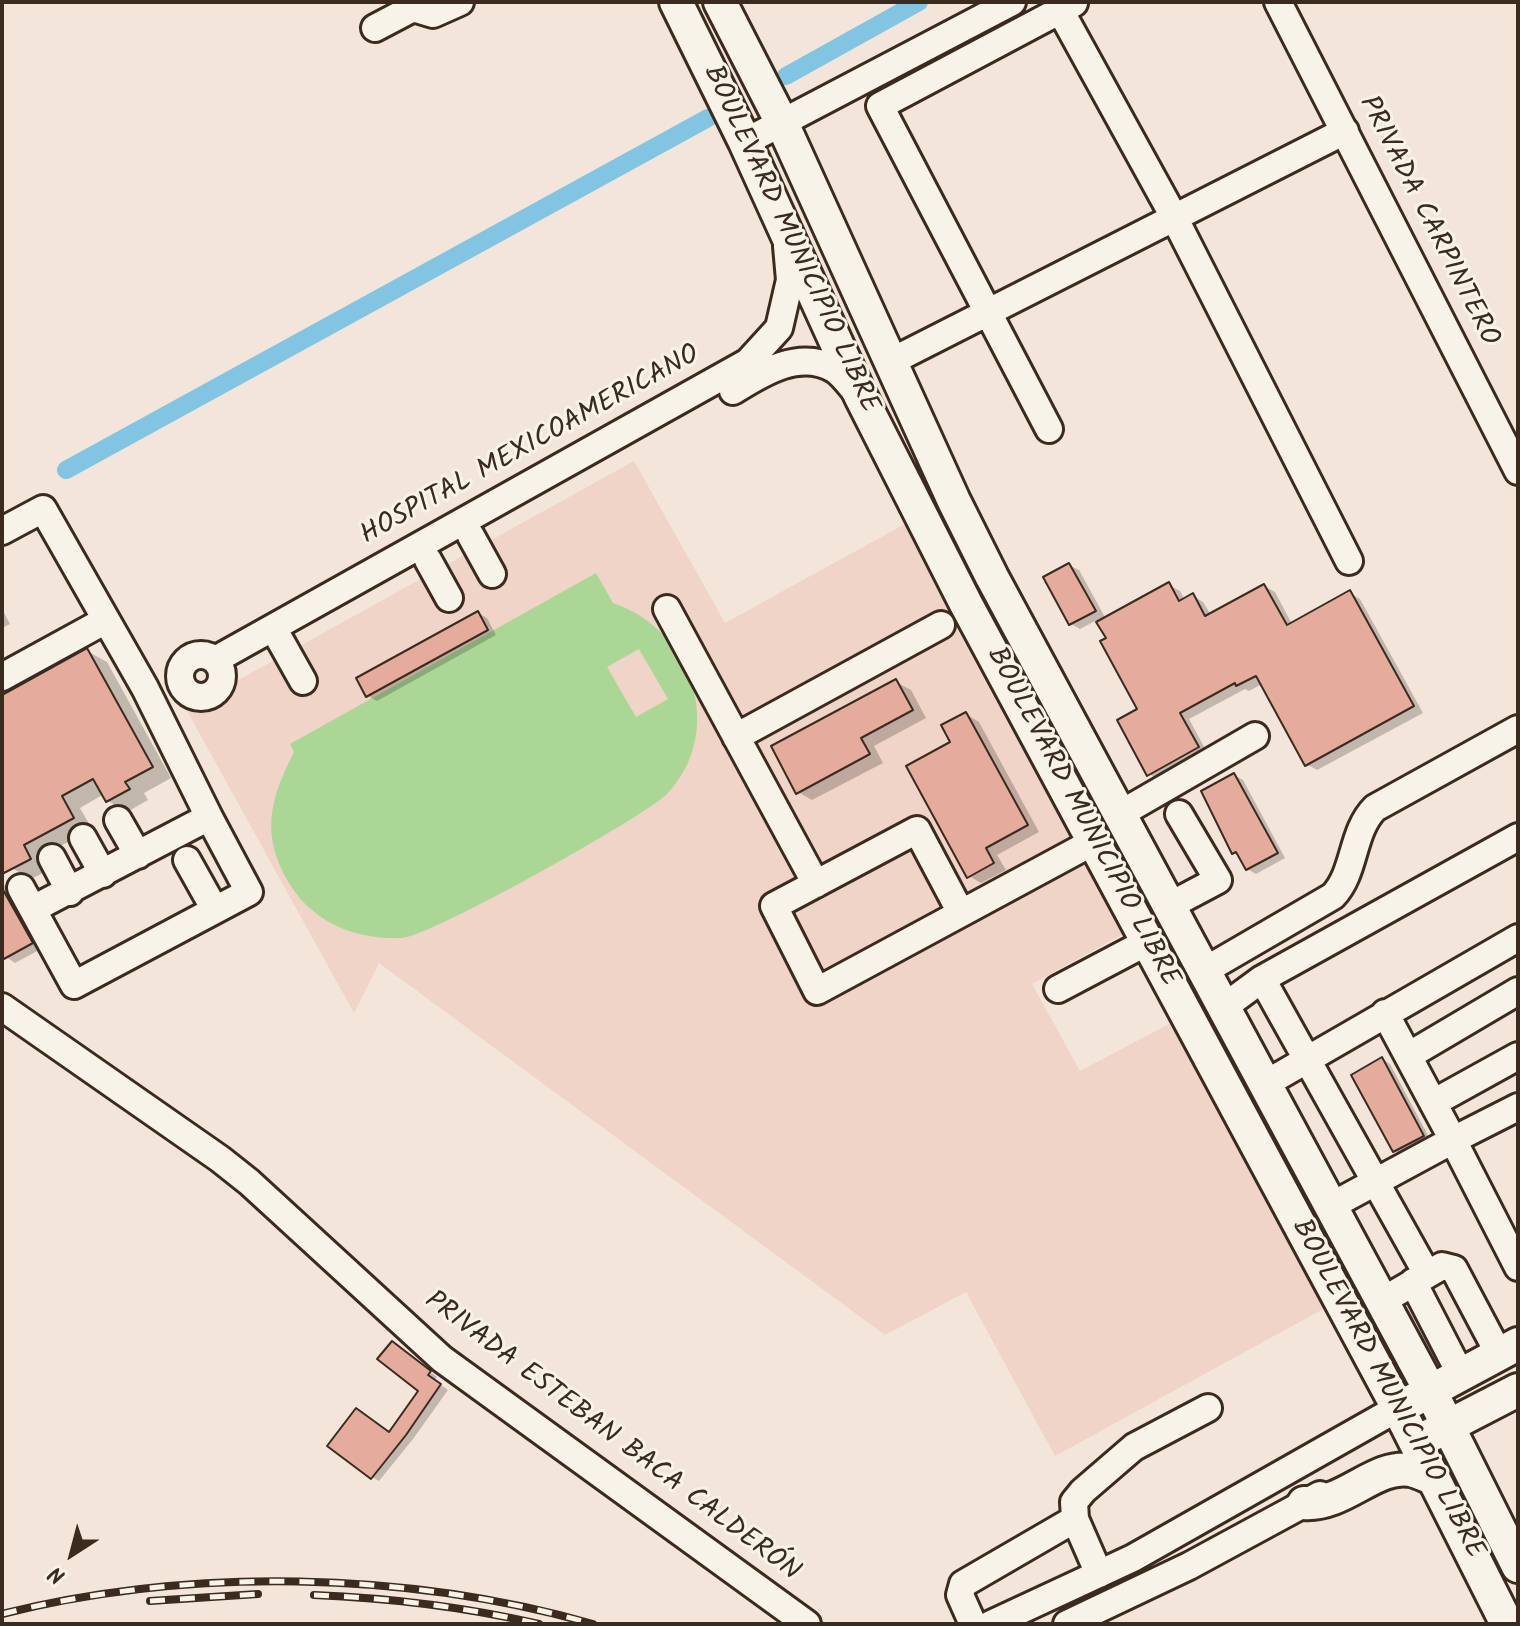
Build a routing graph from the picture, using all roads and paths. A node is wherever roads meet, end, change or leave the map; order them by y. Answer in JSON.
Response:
{"nodes":[{"id":1,"x":460,"y":2,"type":"edge"},
{"id":2,"x":676,"y":2,"type":"edge"},
{"id":3,"x":720,"y":2,"type":"edge"},
{"id":4,"x":1012,"y":2,"type":"edge"},
{"id":5,"x":1278,"y":2,"type":"edge"},
{"id":6,"x":1068,"y":6,"type":"edge"},
{"id":7,"x":375,"y":28,"type":"dead end"},
{"id":8,"x":782,"y":123,"type":"junction"},
{"id":9,"x":1345,"y":131,"type":"junction"},
{"id":10,"x":745,"y":142,"type":"junction"},
{"id":11,"x":1174,"y":217,"type":"junction"},
{"id":12,"x":784,"y":227,"type":"junction"},
{"id":13,"x":988,"y":312,"type":"junction"},
{"id":14,"x":768,"y":341,"type":"junction"},
{"id":15,"x":892,"y":361,"type":"junction"},
{"id":16,"x":782,"y":365,"type":"junction"},
{"id":17,"x":861,"y":397,"type":"junction"},
{"id":18,"x":1049,"y":429,"type":"dead end"},
{"id":19,"x":608,"y":451,"type":"junction"},
{"id":20,"x":1518,"y":471,"type":"edge"},
{"id":21,"x":954,"y":501,"type":"junction"},
{"id":22,"x":922,"y":515,"type":"junction"},
{"id":23,"x":2,"y":531,"type":"edge"},
{"id":24,"x":471,"y":536,"type":"junction"},
{"id":25,"x":421,"y":557,"type":"junction"},
{"id":26,"x":1349,"y":561,"type":"dead end"},
{"id":27,"x":492,"y":574,"type":"dead end"},
{"id":28,"x":449,"y":598,"type":"dead end"},
{"id":29,"x":667,"y":609,"type":"dead end"},
{"id":30,"x":305,"y":618,"type":"junction"},
{"id":31,"x":106,"y":620,"type":"junction"},
{"id":32,"x":941,"y":625,"type":"dead end"},
{"id":33,"x":280,"y":640,"type":"junction"},
{"id":34,"x":219,"y":666,"type":"junction"},
{"id":35,"x":2,"y":677,"type":"edge"},
{"id":36,"x":303,"y":681,"type":"dead end"},
{"id":37,"x":186,"y":686,"type":"junction"},
{"id":38,"x":145,"y":688,"type":"junction"},
{"id":39,"x":158,"y":714,"type":"junction"},
{"id":40,"x":1518,"y":729,"type":"edge"},
{"id":41,"x":1255,"y":736,"type":"dead end"},
{"id":42,"x":736,"y":737,"type":"junction"},
{"id":43,"x":1120,"y":814,"type":"junction"},
{"id":44,"x":1179,"y":814,"type":"dead end"},
{"id":45,"x":209,"y":817,"type":"junction"},
{"id":46,"x":118,"y":820,"type":"dead end"},
{"id":47,"x":1518,"y":837,"type":"edge"},
{"id":48,"x":83,"y":838,"type":"dead end"},
{"id":49,"x":1093,"y":842,"type":"junction"},
{"id":50,"x":138,"y":855,"type":"junction"},
{"id":51,"x":52,"y":858,"type":"dead end"},
{"id":52,"x":187,"y":860,"type":"dead end"},
{"id":53,"x":103,"y":874,"type":"junction"},
{"id":54,"x":816,"y":884,"type":"junction"},
{"id":55,"x":70,"y":892,"type":"junction"},
{"id":56,"x":1163,"y":894,"type":"junction"},
{"id":57,"x":1125,"y":900,"type":"junction"},
{"id":58,"x":215,"y":910,"type":"junction"},
{"id":59,"x":961,"y":913,"type":"junction"},
{"id":60,"x":1147,"y":942,"type":"junction"},
{"id":61,"x":1516,"y":944,"type":"edge"},
{"id":62,"x":1204,"y":971,"type":"junction"},
{"id":63,"x":1262,"y":979,"type":"junction"},
{"id":64,"x":1058,"y":989,"type":"dead end"},
{"id":65,"x":1518,"y":991,"type":"edge"},
{"id":66,"x":2,"y":1007,"type":"edge"},
{"id":67,"x":1224,"y":1007,"type":"junction"},
{"id":68,"x":1385,"y":1013,"type":"junction"},
{"id":69,"x":1408,"y":1056,"type":"junction"},
{"id":70,"x":1518,"y":1056,"type":"edge"},
{"id":71,"x":1306,"y":1060,"type":"junction"},
{"id":72,"x":1265,"y":1084,"type":"junction"},
{"id":73,"x":1233,"y":1101,"type":"junction"},
{"id":74,"x":1433,"y":1103,"type":"junction"},
{"id":75,"x":1518,"y":1107,"type":"edge"},
{"id":76,"x":1453,"y":1140,"type":"junction"},
{"id":77,"x":1377,"y":1181,"type":"junction"},
{"id":78,"x":1331,"y":1206,"type":"junction"},
{"id":79,"x":1518,"y":1267,"type":"edge"},
{"id":80,"x":1420,"y":1278,"type":"junction"},
{"id":81,"x":1382,"y":1301,"type":"junction"},
{"id":82,"x":1508,"y":1349,"type":"edge"},
{"id":83,"x":1461,"y":1375,"type":"junction"},
{"id":84,"x":1518,"y":1390,"type":"edge"},
{"id":85,"x":1431,"y":1392,"type":"junction"},
{"id":86,"x":1208,"y":1408,"type":"dead end"},
{"id":87,"x":1398,"y":1408,"type":"junction"},
{"id":88,"x":1448,"y":1427,"type":"junction"},
{"id":89,"x":1416,"y":1443,"type":"junction"},
{"id":90,"x":1434,"y":1479,"type":"junction"},
{"id":91,"x":1304,"y":1503,"type":"junction"},
{"id":92,"x":1075,"y":1519,"type":"junction"},
{"id":93,"x":1509,"y":1527,"type":"edge"},
{"id":94,"x":1469,"y":1548,"type":"junction"},
{"id":95,"x":1518,"y":1566,"type":"edge"},
{"id":96,"x":1099,"y":1574,"type":"junction"},
{"id":97,"x":807,"y":1624,"type":"edge"},
{"id":98,"x":973,"y":1624,"type":"edge"},
{"id":99,"x":991,"y":1624,"type":"edge"},
{"id":100,"x":1067,"y":1624,"type":"edge"},
{"id":101,"x":1507,"y":1624,"type":"edge"}],
"edges":[{"from":1,"to":7,"type":"street"},
{"from":2,"to":10,"type":"main road","name":"BOULEVARD MUNICIPIO LIBRE"},
{"from":3,"to":8,"type":"main road","name":"BOULEVARD MUNICIPIO LIBRE"},
{"from":4,"to":8,"type":"street"},
{"from":5,"to":9,"type":"street","name":"PRIVADA CARPINTERO"},
{"from":6,"to":11,"type":"street"},
{"from":6,"to":13,"type":"street"},
{"from":8,"to":10,"type":"street"},
{"from":8,"to":15,"type":"main road","name":"BOULEVARD MUNICIPIO LIBRE"},
{"from":9,"to":11,"type":"street"},
{"from":9,"to":20,"type":"street","name":"PRIVADA CARPINTERO"},
{"from":10,"to":12,"type":"main road","name":"BOULEVARD MUNICIPIO LIBRE"},
{"from":11,"to":13,"type":"street"},
{"from":11,"to":26,"type":"street"},
{"from":12,"to":14,"type":"street","name":"HOSPITAL MEXICOAMERICANO"},
{"from":12,"to":17,"type":"main road","name":"BOULEVARD MUNICIPIO LIBRE"},
{"from":13,"to":15,"type":"street"},
{"from":13,"to":18,"type":"street"},
{"from":14,"to":16,"type":"street"},
{"from":14,"to":19,"type":"street","name":"HOSPITAL MEXICOAMERICANO"},
{"from":15,"to":21,"type":"main road","name":"BOULEVARD MUNICIPIO LIBRE"},
{"from":16,"to":17,"type":"street","name":"HOSPITAL MEXICOAMERICANO"},
{"from":16,"to":19,"type":"street","name":"HOSPITAL MEXICOAMERICANO"},
{"from":17,"to":22,"type":"main road","name":"BOULEVARD MUNICIPIO LIBRE"},
{"from":19,"to":24,"type":"street","name":"HOSPITAL MEXICOAMERICANO"},
{"from":19,"to":25,"type":"street","name":"HOSPITAL MEXICOAMERICANO"},
{"from":21,"to":22,"type":"main road"},
{"from":21,"to":43,"type":"main road","name":"BOULEVARD MUNICIPIO LIBRE"},
{"from":22,"to":49,"type":"main road","name":"BOULEVARD MUNICIPIO LIBRE"},
{"from":23,"to":31,"type":"street"},
{"from":24,"to":25,"type":"street","name":"HOSPITAL MEXICOAMERICANO"},
{"from":24,"to":27,"type":"street"},
{"from":25,"to":28,"type":"street"},
{"from":25,"to":30,"type":"street","name":"HOSPITAL MEXICOAMERICANO"},
{"from":29,"to":42,"type":"street"},
{"from":30,"to":33,"type":"street","name":"HOSPITAL MEXICOAMERICANO"},
{"from":30,"to":34,"type":"street","name":"HOSPITAL MEXICOAMERICANO"},
{"from":31,"to":35,"type":"street"},
{"from":31,"to":38,"type":"street"},
{"from":32,"to":42,"type":"street"},
{"from":33,"to":34,"type":"street","name":"HOSPITAL MEXICOAMERICANO"},
{"from":33,"to":36,"type":"street"},
{"from":34,"to":37,"type":"street"},
{"from":34,"to":37,"type":"street"},
{"from":37,"to":38,"type":"street"},
{"from":37,"to":39,"type":"street"},
{"from":38,"to":39,"type":"street"},
{"from":39,"to":45,"type":"street"},
{"from":40,"to":62,"type":"street"},
{"from":41,"to":43,"type":"street"},
{"from":42,"to":54,"type":"street"},
{"from":43,"to":56,"type":"main road","name":"BOULEVARD MUNICIPIO LIBRE"},
{"from":44,"to":56,"type":"street"},
{"from":45,"to":50,"type":"street"},
{"from":45,"to":58,"type":"street"},
{"from":46,"to":50,"type":"street"},
{"from":47,"to":63,"type":"street"},
{"from":48,"to":53,"type":"street"},
{"from":49,"to":57,"type":"main road","name":"BOULEVARD MUNICIPIO LIBRE"},
{"from":49,"to":59,"type":"street"},
{"from":50,"to":53,"type":"street"},
{"from":51,"to":55,"type":"street"},
{"from":52,"to":58,"type":"street"},
{"from":53,"to":55,"type":"street"},
{"from":54,"to":59,"type":"street"},
{"from":54,"to":59,"type":"street"},
{"from":55,"to":58,"type":"street"},
{"from":56,"to":57,"type":"main road"},
{"from":56,"to":62,"type":"main road","name":"BOULEVARD MUNICIPIO LIBRE"},
{"from":57,"to":60,"type":"main road","name":"BOULEVARD MUNICIPIO LIBRE"},
{"from":60,"to":64,"type":"street"},
{"from":60,"to":73,"type":"main road","name":"BOULEVARD MUNICIPIO LIBRE"},
{"from":61,"to":68,"type":"street"},
{"from":62,"to":67,"type":"main road","name":"BOULEVARD MUNICIPIO LIBRE"},
{"from":63,"to":67,"type":"street"},
{"from":63,"to":71,"type":"street"},
{"from":65,"to":69,"type":"street"},
{"from":66,"to":97,"type":"street","name":"PRIVADA ESTEBAN BACA CALDERÓN"},
{"from":67,"to":72,"type":"main road","name":"BOULEVARD MUNICIPIO LIBRE"},
{"from":68,"to":69,"type":"street"},
{"from":68,"to":71,"type":"street"},
{"from":69,"to":74,"type":"street"},
{"from":70,"to":74,"type":"street"},
{"from":71,"to":72,"type":"street"},
{"from":71,"to":77,"type":"street"},
{"from":72,"to":73,"type":"main road"},
{"from":72,"to":78,"type":"main road","name":"BOULEVARD MUNICIPIO LIBRE"},
{"from":73,"to":87,"type":"main road","name":"BOULEVARD MUNICIPIO LIBRE"},
{"from":74,"to":76,"type":"street"},
{"from":75,"to":76,"type":"street"},
{"from":76,"to":77,"type":"street"},
{"from":76,"to":79,"type":"street"},
{"from":77,"to":78,"type":"street"},
{"from":77,"to":80,"type":"street"},
{"from":78,"to":81,"type":"main road","name":"BOULEVARD MUNICIPIO LIBRE"},
{"from":80,"to":81,"type":"street"},
{"from":80,"to":82,"type":"street"},
{"from":80,"to":83,"type":"street"},
{"from":81,"to":85,"type":"main road","name":"BOULEVARD MUNICIPIO LIBRE"},
{"from":82,"to":83,"type":"main road"},
{"from":83,"to":85,"type":"main road"},
{"from":84,"to":88,"type":"main road"},
{"from":85,"to":87,"type":"main road"},
{"from":85,"to":88,"type":"main road","name":"BOULEVARD MUNICIPIO LIBRE"},
{"from":86,"to":92,"type":"street"},
{"from":87,"to":89,"type":"main road","name":"BOULEVARD MUNICIPIO LIBRE"},
{"from":87,"to":96,"type":"street"},
{"from":88,"to":89,"type":"main road"},
{"from":88,"to":93,"type":"main road","name":"BOULEVARD MUNICIPIO LIBRE"},
{"from":89,"to":90,"type":"main road","name":"BOULEVARD MUNICIPIO LIBRE"},
{"from":89,"to":91,"type":"street"},
{"from":90,"to":91,"type":"main road"},
{"from":90,"to":94,"type":"main road","name":"BOULEVARD MUNICIPIO LIBRE"},
{"from":91,"to":100,"type":"street"},
{"from":92,"to":96,"type":"street"},
{"from":92,"to":98,"type":"street"},
{"from":93,"to":94,"type":"street"},
{"from":93,"to":95,"type":"main road","name":"BOULEVARD MUNICIPIO LIBRE"},
{"from":94,"to":101,"type":"main road","name":"BOULEVARD MUNICIPIO LIBRE"},
{"from":96,"to":99,"type":"street"}]}
